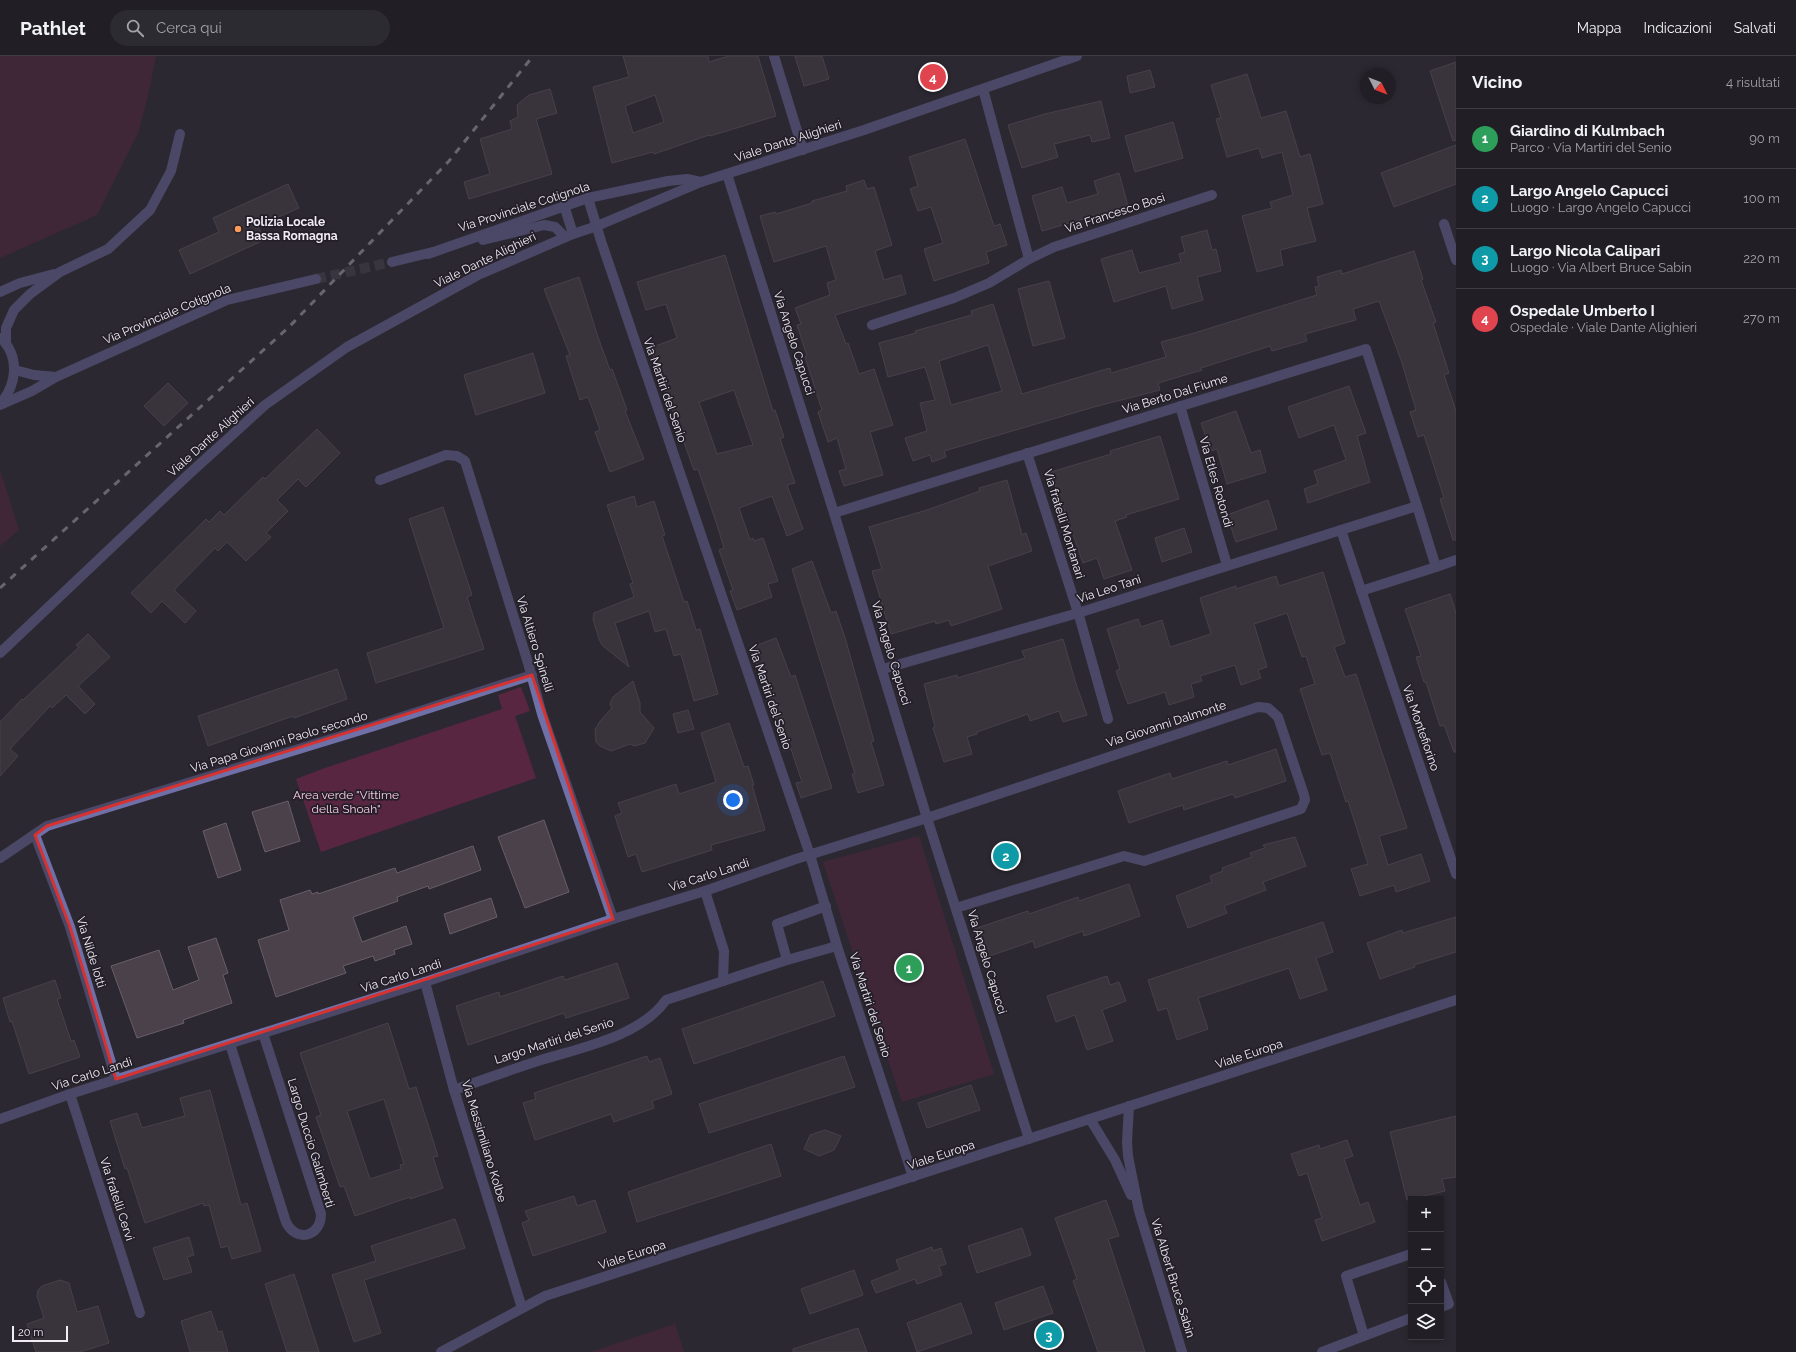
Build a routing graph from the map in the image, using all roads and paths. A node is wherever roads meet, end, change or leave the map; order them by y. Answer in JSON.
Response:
{"nodes":[{"id":1,"x":774,"y":56,"type":"edge"},
{"id":2,"x":1077,"y":56,"type":"edge"},
{"id":3,"x":983,"y":89,"type":"junction"},
{"id":4,"x":180,"y":134,"type":"dead end"},
{"id":5,"x":803,"y":150,"type":"junction"},
{"id":6,"x":727,"y":174,"type":"junction"},
{"id":7,"x":701,"y":182,"type":"junction"},
{"id":8,"x":1212,"y":195,"type":"dead end"},
{"id":9,"x":588,"y":198,"type":"junction"},
{"id":10,"x":564,"y":205,"type":"junction"},
{"id":11,"x":1444,"y":224,"type":"dead end"},
{"id":12,"x":597,"y":226,"type":"junction"},
{"id":13,"x":569,"y":235,"type":"junction"},
{"id":14,"x":428,"y":254,"type":"junction"},
{"id":15,"x":1029,"y":259,"type":"junction"},
{"id":16,"x":1456,"y":260,"type":"edge"},
{"id":17,"x":392,"y":262,"type":"tunnel mouth"},
{"id":18,"x":60,"y":272,"type":"junction"},
{"id":19,"x":316,"y":279,"type":"tunnel mouth"},
{"id":20,"x":0,"y":292,"type":"edge"},
{"id":21,"x":872,"y":325,"type":"dead end"},
{"id":22,"x":3,"y":339,"type":"edge"},
{"id":23,"x":15,"y":370,"type":"junction"},
{"id":24,"x":56,"y":377,"type":"junction"},
{"id":25,"x":0,"y":405,"type":"edge"},
{"id":26,"x":1180,"y":406,"type":"junction"},
{"id":27,"x":1028,"y":453,"type":"junction"},
{"id":28,"x":380,"y":480,"type":"dead end"},
{"id":29,"x":1417,"y":506,"type":"junction"},
{"id":30,"x":834,"y":513,"type":"junction"},
{"id":31,"x":1341,"y":530,"type":"junction"},
{"id":32,"x":1456,"y":560,"type":"edge"},
{"id":33,"x":1227,"y":565,"type":"junction"},
{"id":34,"x":1436,"y":567,"type":"junction"},
{"id":35,"x":1361,"y":591,"type":"junction"},
{"id":36,"x":1078,"y":612,"type":"junction"},
{"id":37,"x":0,"y":653,"type":"edge"},
{"id":38,"x":882,"y":669,"type":"junction"},
{"id":39,"x":532,"y":675,"type":"junction"},
{"id":40,"x":1108,"y":719,"type":"dead end"},
{"id":41,"x":927,"y":818,"type":"junction"},
{"id":42,"x":35,"y":835,"type":"junction"},
{"id":43,"x":810,"y":855,"type":"junction"},
{"id":44,"x":0,"y":858,"type":"edge"},
{"id":45,"x":1456,"y":874,"type":"edge"},
{"id":46,"x":705,"y":891,"type":"junction"},
{"id":47,"x":826,"y":906,"type":"junction"},
{"id":48,"x":956,"y":908,"type":"junction"},
{"id":49,"x":613,"y":919,"type":"junction"},
{"id":50,"x":836,"y":946,"type":"junction"},
{"id":51,"x":787,"y":960,"type":"junction"},
{"id":52,"x":425,"y":982,"type":"junction"},
{"id":53,"x":723,"y":982,"type":"junction"},
{"id":54,"x":1456,"y":1000,"type":"edge"},
{"id":55,"x":263,"y":1033,"type":"junction"},
{"id":56,"x":230,"y":1044,"type":"junction"},
{"id":57,"x":116,"y":1079,"type":"junction"},
{"id":58,"x":454,"y":1090,"type":"junction"},
{"id":59,"x":70,"y":1094,"type":"junction"},
{"id":60,"x":1129,"y":1106,"type":"junction"},
{"id":61,"x":0,"y":1119,"type":"edge"},
{"id":62,"x":1090,"y":1119,"type":"junction"},
{"id":63,"x":1029,"y":1139,"type":"junction"},
{"id":64,"x":913,"y":1177,"type":"junction"},
{"id":65,"x":1139,"y":1211,"type":"junction"},
{"id":66,"x":1408,"y":1255,"type":"edge"},
{"id":67,"x":522,"y":1308,"type":"junction"},
{"id":68,"x":140,"y":1313,"type":"dead end"},
{"id":69,"x":1408,"y":1319,"type":"edge"},
{"id":70,"x":1364,"y":1336,"type":"junction"},
{"id":71,"x":441,"y":1352,"type":"edge"},
{"id":72,"x":1182,"y":1352,"type":"edge"},
{"id":73,"x":1322,"y":1352,"type":"edge"}],
"edges":[{"from":1,"to":5,"type":"street"},
{"from":2,"to":3,"type":"street","name":"Viale Dante Alighieri"},
{"from":3,"to":5,"type":"street","name":"Viale Dante Alighieri"},
{"from":3,"to":15,"type":"street"},
{"from":4,"to":18,"type":"street"},
{"from":5,"to":6,"type":"street","name":"Viale Dante Alighieri"},
{"from":6,"to":7,"type":"street","name":"Viale Dante Alighieri"},
{"from":6,"to":30,"type":"street","name":"Via Angelo Capucci"},
{"from":7,"to":9,"type":"street","name":"Via Provinciale Cotignola"},
{"from":7,"to":12,"type":"street","name":"Viale Dante Alighieri"},
{"from":8,"to":15,"type":"street","name":"Via Francesco Bosi"},
{"from":9,"to":10,"type":"street","name":"Via Provinciale Cotignola"},
{"from":9,"to":12,"type":"street","name":"Via Martiri del Senio"},
{"from":10,"to":13,"type":"street"},
{"from":10,"to":14,"type":"street","name":"Via Provinciale Cotignola"},
{"from":11,"to":16,"type":"street"},
{"from":12,"to":13,"type":"street","name":"Viale Dante Alighieri"},
{"from":12,"to":43,"type":"street","name":"Via Martiri del Senio"},
{"from":13,"to":14,"type":"street","name":"Via Provinciale Cotignola"},
{"from":13,"to":37,"type":"street","name":"Viale Dante Alighieri"},
{"from":14,"to":17,"type":"street","name":"Via Provinciale Cotignola"},
{"from":15,"to":21,"type":"street","name":"Via Francesco Bosi"},
{"from":18,"to":20,"type":"street"},
{"from":18,"to":22,"type":"street"},
{"from":19,"to":24,"type":"street","name":"Via Provinciale Cotignola"},
{"from":22,"to":23,"type":"street","name":"Via Provinciale Cotignola"},
{"from":23,"to":24,"type":"street","name":"Via Provinciale Cotignola"},
{"from":23,"to":25,"type":"street","name":"Via Provinciale Cotignola"},
{"from":24,"to":25,"type":"street","name":"Via Provinciale Cotignola"},
{"from":26,"to":27,"type":"street","name":"Via Berto Dal Fiume"},
{"from":26,"to":29,"type":"street","name":"Via Berto Dal Fiume"},
{"from":26,"to":33,"type":"street","name":"Via Etles Rotondi"},
{"from":27,"to":30,"type":"street","name":"Via Berto Dal Fiume"},
{"from":27,"to":36,"type":"street","name":"Via fratelli Montanari"},
{"from":28,"to":39,"type":"street","name":"Via Altiero Spinelli"},
{"from":29,"to":31,"type":"street","name":"Via Leo Tani"},
{"from":29,"to":34,"type":"street"},
{"from":30,"to":38,"type":"street","name":"Via Angelo Capucci"},
{"from":31,"to":33,"type":"street","name":"Via Leo Tani"},
{"from":31,"to":35,"type":"street","name":"Via Montefiorino"},
{"from":32,"to":34,"type":"street"},
{"from":33,"to":36,"type":"street","name":"Via Leo Tani"},
{"from":34,"to":35,"type":"street"},
{"from":35,"to":45,"type":"street","name":"Via Montefiorino"},
{"from":36,"to":38,"type":"street","name":"Via Leo Tani"},
{"from":36,"to":40,"type":"street","name":"Via fratelli Montanari"},
{"from":38,"to":41,"type":"street","name":"Via Angelo Capucci"},
{"from":39,"to":42,"type":"street","name":"Via Papa Giovanni Paolo secondo"},
{"from":39,"to":49,"type":"street","name":"Via Altiero Spinelli"},
{"from":41,"to":43,"type":"street","name":"Via Giovanni Dalmonte"},
{"from":41,"to":48,"type":"street","name":"Via Angelo Capucci"},
{"from":41,"to":48,"type":"street","name":"Via Giovanni Dalmonte"},
{"from":42,"to":44,"type":"street","name":"Via Papa Giovanni Paolo secondo"},
{"from":42,"to":57,"type":"street","name":"Via Nilde Iotti"},
{"from":43,"to":46,"type":"street","name":"Via Carlo Landi"},
{"from":43,"to":47,"type":"street","name":"Via Martiri del Senio"},
{"from":46,"to":49,"type":"street","name":"Via Carlo Landi"},
{"from":46,"to":53,"type":"street"},
{"from":47,"to":50,"type":"street","name":"Via Martiri del Senio"},
{"from":47,"to":51,"type":"street"},
{"from":48,"to":63,"type":"street","name":"Via Angelo Capucci"},
{"from":49,"to":52,"type":"street","name":"Via Carlo Landi"},
{"from":50,"to":51,"type":"street","name":"Largo Martiri del Senio"},
{"from":50,"to":64,"type":"street","name":"Via Martiri del Senio"},
{"from":51,"to":53,"type":"street","name":"Largo Martiri del Senio"},
{"from":52,"to":55,"type":"street","name":"Via Carlo Landi"},
{"from":52,"to":58,"type":"street","name":"Via Massimiliano Kolbe"},
{"from":53,"to":58,"type":"street","name":"Largo Martiri del Senio"},
{"from":54,"to":60,"type":"street","name":"Viale Europa"},
{"from":55,"to":56,"type":"street","name":"Via Carlo Landi"},
{"from":55,"to":56,"type":"street","name":"Largo Duccio Galimberti"},
{"from":56,"to":57,"type":"street","name":"Via Carlo Landi"},
{"from":57,"to":59,"type":"street","name":"Via Carlo Landi"},
{"from":58,"to":67,"type":"street","name":"Via Massimiliano Kolbe"},
{"from":59,"to":61,"type":"street","name":"Via Carlo Landi"},
{"from":59,"to":68,"type":"street","name":"Via fratelli Cervi"},
{"from":60,"to":62,"type":"street","name":"Viale Europa"},
{"from":60,"to":65,"type":"street","name":"Via Albert Bruce Sabin"},
{"from":62,"to":63,"type":"street","name":"Viale Europa"},
{"from":62,"to":65,"type":"street","name":"Via Albert Bruce Sabin"},
{"from":63,"to":64,"type":"street","name":"Viale Europa"},
{"from":64,"to":67,"type":"street","name":"Viale Europa"},
{"from":65,"to":72,"type":"street","name":"Via Albert Bruce Sabin"},
{"from":66,"to":70,"type":"street"},
{"from":67,"to":71,"type":"street","name":"Viale Europa"},
{"from":69,"to":70,"type":"street"},
{"from":70,"to":73,"type":"street"}]}
